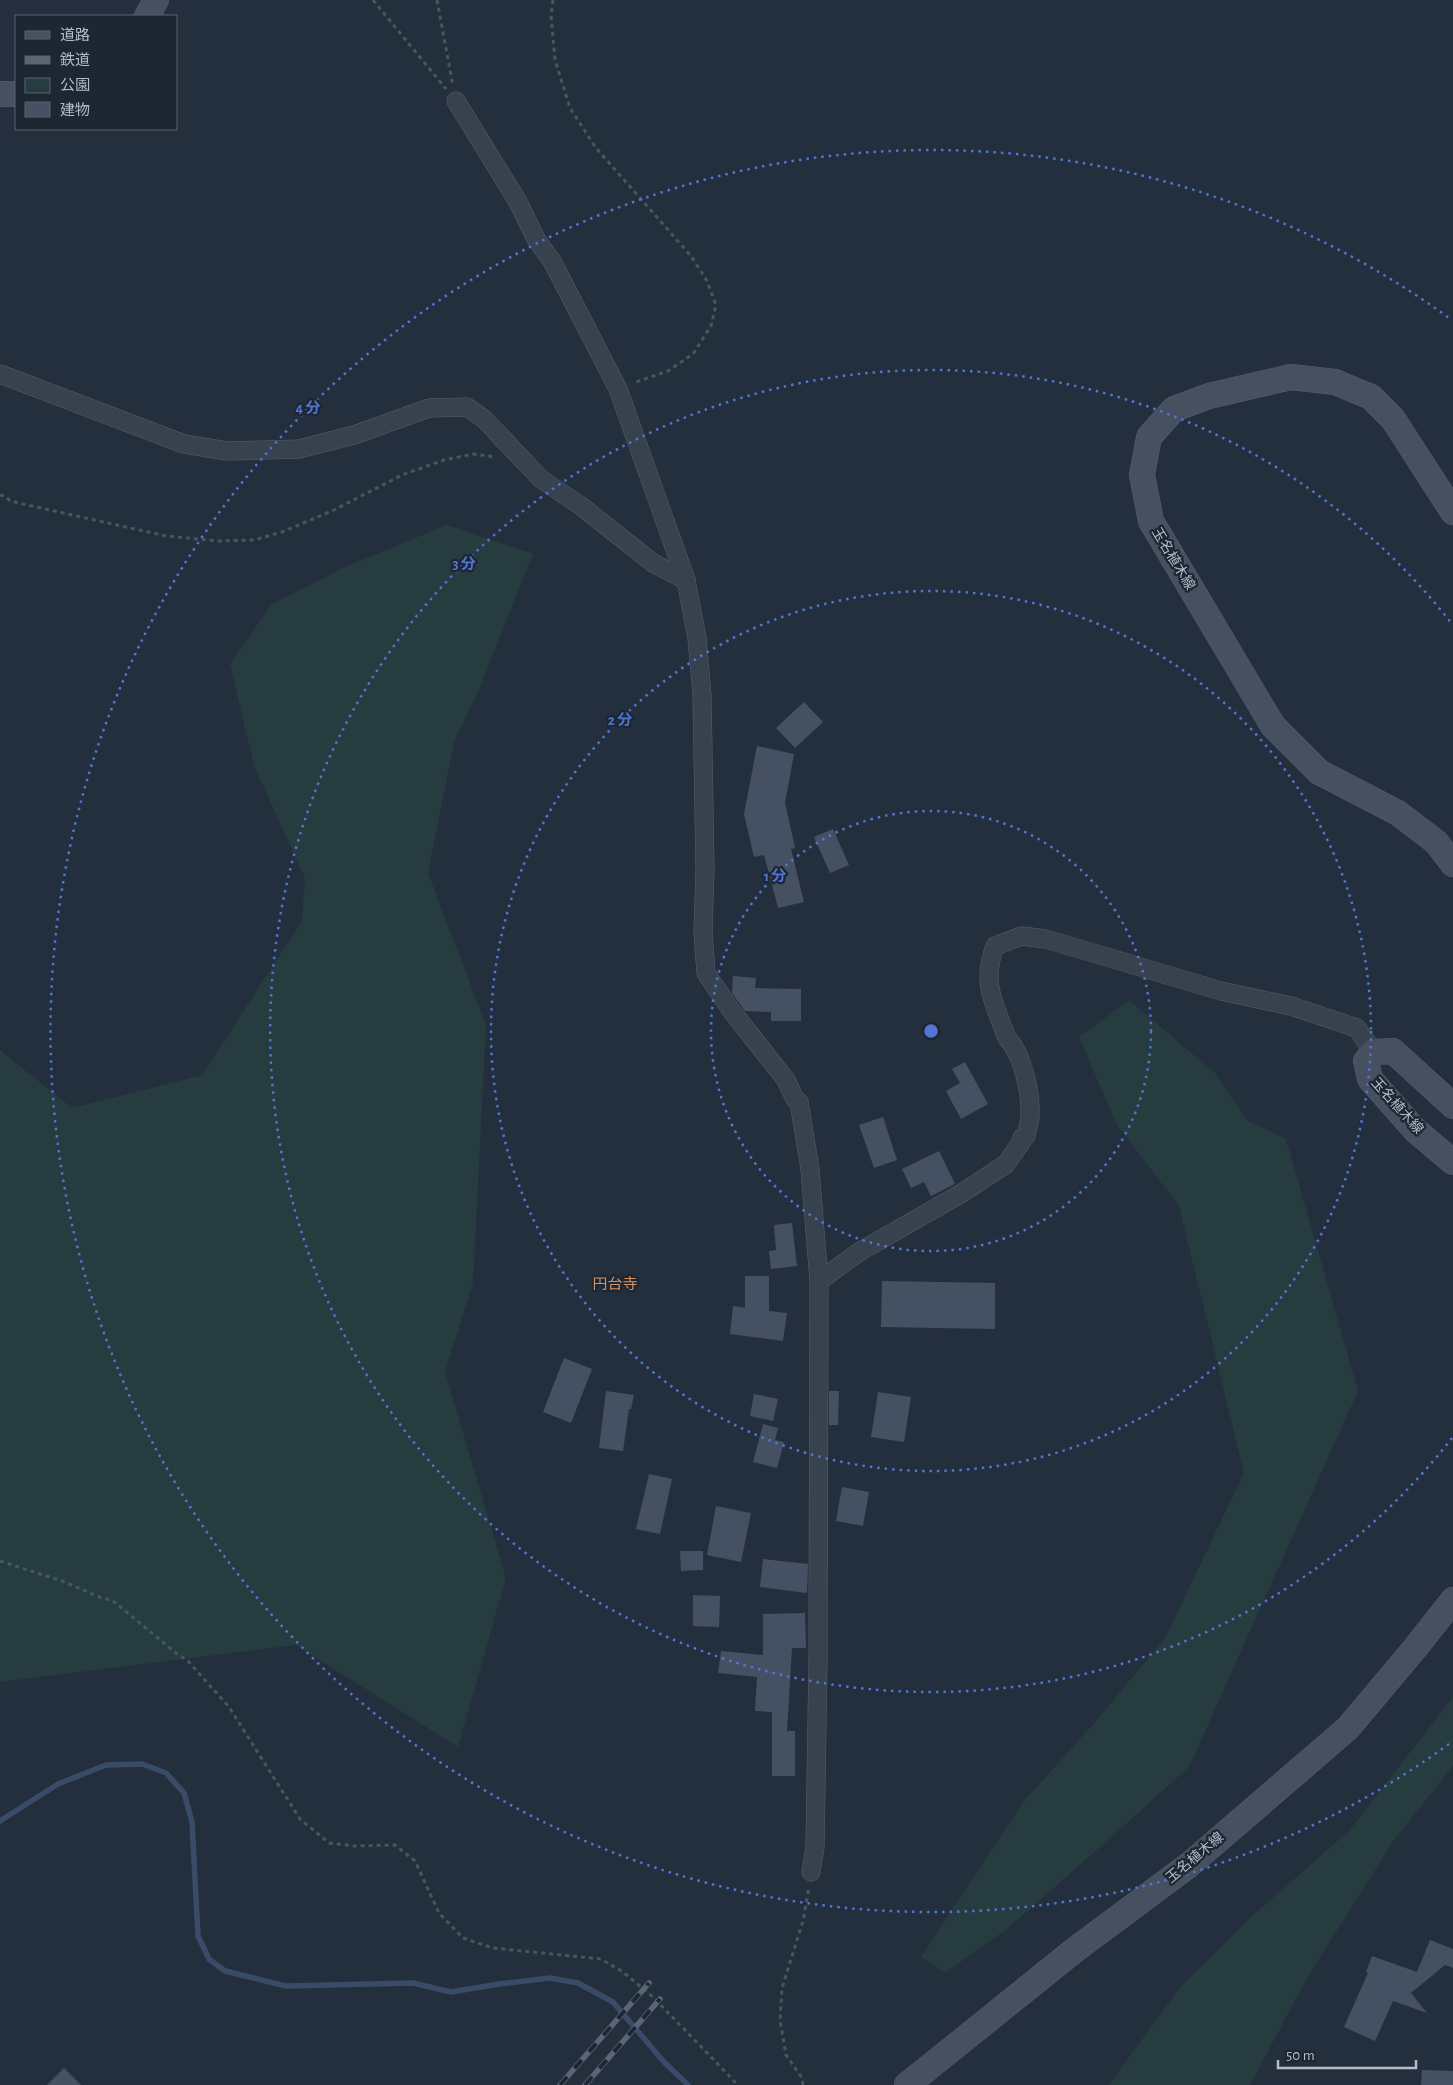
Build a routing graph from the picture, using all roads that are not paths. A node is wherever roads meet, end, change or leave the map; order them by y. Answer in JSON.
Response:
{"nodes":[{"id":1,"x":156,"y":0,"type":"edge"},
{"id":2,"x":148,"y":15,"type":"edge"},
{"id":3,"x":0,"y":94,"type":"edge"},
{"id":4,"x":15,"y":94,"type":"edge"},
{"id":5,"x":456,"y":101,"type":"road end"},
{"id":6,"x":0,"y":374,"type":"edge"},
{"id":7,"x":1453,"y":512,"type":"edge"},
{"id":8,"x":686,"y":580,"type":"junction"},
{"id":9,"x":1453,"y":864,"type":"edge"},
{"id":10,"x":1373,"y":1052,"type":"junction"},
{"id":11,"x":1453,"y":1106,"type":"edge"},
{"id":12,"x":1453,"y":1162,"type":"edge"},
{"id":13,"x":819,"y":1281,"type":"junction"},
{"id":14,"x":1453,"y":1600,"type":"edge"},
{"id":15,"x":812,"y":1872,"type":"road end"},
{"id":16,"x":907,"y":2085,"type":"edge"}],
"edges":[{"from":1,"to":2,"type":"main road"},
{"from":3,"to":4,"type":"main road"},
{"from":5,"to":8,"type":"street"},
{"from":6,"to":8,"type":"street"},
{"from":7,"to":9,"type":"main road","name":"玉名植木線"},
{"from":8,"to":13,"type":"street"},
{"from":10,"to":11,"type":"main road"},
{"from":10,"to":12,"type":"main road","name":"玉名植木線"},
{"from":10,"to":13,"type":"street"},
{"from":13,"to":15,"type":"street"},
{"from":14,"to":16,"type":"main road","name":"玉名植木線"}]}
